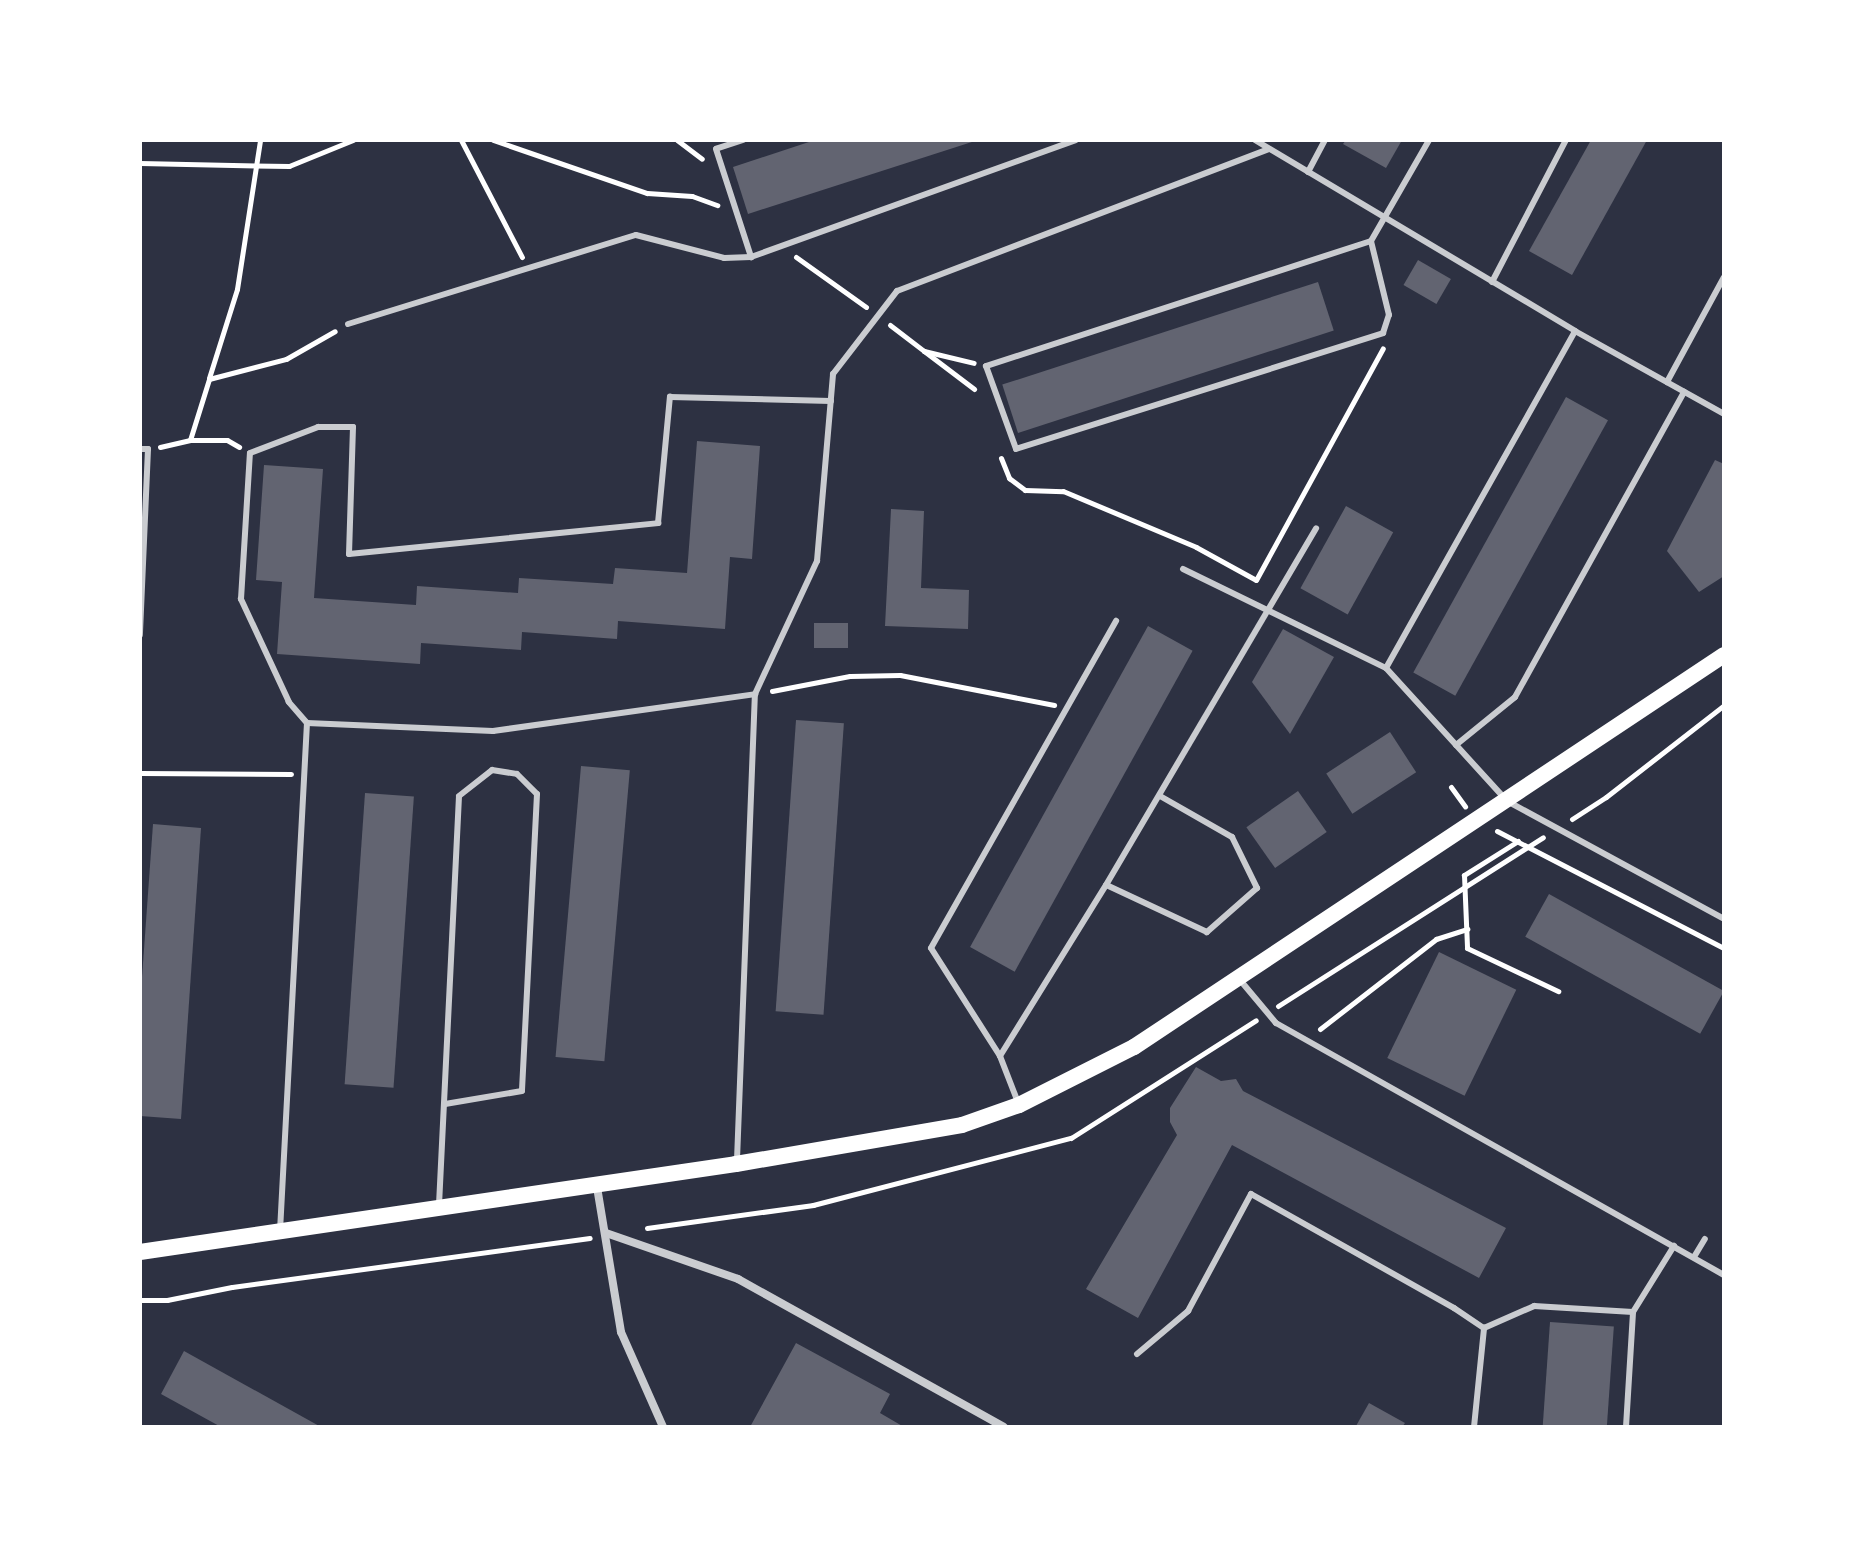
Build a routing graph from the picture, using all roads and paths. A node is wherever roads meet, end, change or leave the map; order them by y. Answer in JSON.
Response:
{"nodes":[{"id":1,"x":260,"y":140,"type":"edge"},
{"id":2,"x":353,"y":140,"type":"edge"},
{"id":3,"x":461,"y":140,"type":"edge"},
{"id":4,"x":493,"y":140,"type":"edge"},
{"id":5,"x":743,"y":140,"type":"edge"},
{"id":6,"x":1076,"y":140,"type":"edge"},
{"id":7,"x":1255,"y":140,"type":"edge"},
{"id":8,"x":1325,"y":140,"type":"edge"},
{"id":9,"x":1429,"y":140,"type":"edge"},
{"id":10,"x":1566,"y":140,"type":"edge"},
{"id":11,"x":1268,"y":149,"type":"junction"},
{"id":12,"x":140,"y":163,"type":"edge"},
{"id":13,"x":258,"y":164,"type":"junction"},
{"id":14,"x":1308,"y":172,"type":"junction"},
{"id":15,"x":737,"y":212,"type":"junction"},
{"id":16,"x":1385,"y":218,"type":"junction"},
{"id":17,"x":1371,"y":241,"type":"junction"},
{"id":18,"x":751,"y":257,"type":"junction"},
{"id":19,"x":528,"y":268,"type":"junction"},
{"id":20,"x":1724,"y":277,"type":"edge"},
{"id":21,"x":1492,"y":282,"type":"junction"},
{"id":22,"x":348,"y":324,"type":"joint"},
{"id":23,"x":1575,"y":331,"type":"junction"},
{"id":24,"x":1383,"y":333,"type":"junction"},
{"id":25,"x":924,"y":351,"type":"dead end"},
{"id":26,"x":209,"y":379,"type":"junction"},
{"id":27,"x":1667,"y":382,"type":"junction"},
{"id":28,"x":1684,"y":392,"type":"junction"},
{"id":29,"x":978,"y":399,"type":"dead end"},
{"id":30,"x":831,"y":401,"type":"junction"},
{"id":31,"x":1724,"y":414,"type":"edge"},
{"id":32,"x":190,"y":440,"type":"junction"},
{"id":33,"x":227,"y":440,"type":"dead end"},
{"id":34,"x":144,"y":449,"type":"edge"},
{"id":35,"x":998,"y":452,"type":"dead end"},
{"id":36,"x":1316,"y":528,"type":"dead end"},
{"id":37,"x":1183,"y":569,"type":"dead end"},
{"id":38,"x":1269,"y":608,"type":"junction"},
{"id":39,"x":1116,"y":621,"type":"dead end"},
{"id":40,"x":140,"y":635,"type":"edge"},
{"id":41,"x":1724,"y":655,"type":"edge"},
{"id":42,"x":1386,"y":668,"type":"junction"},
{"id":43,"x":755,"y":694,"type":"junction"},
{"id":44,"x":1724,"y":705,"type":"edge"},
{"id":45,"x":1067,"y":708,"type":"junction"},
{"id":46,"x":307,"y":723,"type":"junction"},
{"id":47,"x":1456,"y":745,"type":"junction"},
{"id":48,"x":140,"y":773,"type":"edge"},
{"id":49,"x":305,"y":774,"type":"junction"},
{"id":50,"x":1451,"y":787,"type":"dead end"},
{"id":51,"x":1160,"y":796,"type":"junction"},
{"id":52,"x":1507,"y":801,"type":"junction"},
{"id":53,"x":1477,"y":822,"type":"junction"},
{"id":54,"x":1557,"y":828,"type":"junction"},
{"id":55,"x":1518,"y":841,"type":"junction"},
{"id":56,"x":1528,"y":847,"type":"junction"},
{"id":57,"x":1106,"y":885,"type":"junction"},
{"id":58,"x":1464,"y":887,"type":"junction"},
{"id":59,"x":1724,"y":919,"type":"edge"},
{"id":60,"x":1467,"y":929,"type":"junction"},
{"id":61,"x":1724,"y":948,"type":"edge"},
{"id":62,"x":1240,"y":980,"type":"junction"},
{"id":63,"x":1558,"y":991,"type":"dead end"},
{"id":64,"x":1267,"y":1013,"type":"junction"},
{"id":65,"x":1306,"y":1040,"type":"junction"},
{"id":66,"x":1000,"y":1056,"type":"junction"},
{"id":67,"x":445,"y":1104,"type":"junction"},
{"id":68,"x":1019,"y":1105,"type":"junction"},
{"id":69,"x":736,"y":1164,"type":"junction"},
{"id":70,"x":597,"y":1187,"type":"junction"},
{"id":71,"x":439,"y":1208,"type":"junction"},
{"id":72,"x":280,"y":1231,"type":"junction"},
{"id":73,"x":606,"y":1233,"type":"junction"},
{"id":74,"x":1705,"y":1239,"type":"dead end"},
{"id":75,"x":1674,"y":1246,"type":"junction"},
{"id":76,"x":140,"y":1252,"type":"edge"},
{"id":77,"x":1694,"y":1257,"type":"junction"},
{"id":78,"x":1724,"y":1275,"type":"edge"},
{"id":79,"x":140,"y":1300,"type":"edge"},
{"id":80,"x":1633,"y":1312,"type":"junction"},
{"id":81,"x":1484,"y":1328,"type":"junction"},
{"id":82,"x":1137,"y":1354,"type":"dead end"},
{"id":83,"x":663,"y":1427,"type":"edge"},
{"id":84,"x":1004,"y":1427,"type":"edge"},
{"id":85,"x":1474,"y":1427,"type":"edge"},
{"id":86,"x":1626,"y":1427,"type":"edge"}],
"edges":[{"from":1,"to":13,"type":"path"},
{"from":2,"to":13,"type":"path"},
{"from":3,"to":19,"type":"path"},
{"from":4,"to":15,"type":"path"},
{"from":5,"to":15,"type":"lane"},
{"from":6,"to":18,"type":"lane"},
{"from":7,"to":11,"type":"lane"},
{"from":8,"to":14,"type":"lane"},
{"from":9,"to":16,"type":"lane"},
{"from":10,"to":21,"type":"lane"},
{"from":11,"to":14,"type":"lane"},
{"from":11,"to":30,"type":"lane"},
{"from":12,"to":13,"type":"path"},
{"from":13,"to":26,"type":"path"},
{"from":14,"to":16,"type":"lane"},
{"from":15,"to":18,"type":"lane"},
{"from":16,"to":17,"type":"lane"},
{"from":16,"to":21,"type":"lane"},
{"from":17,"to":24,"type":"lane"},
{"from":17,"to":24,"type":"lane"},
{"from":18,"to":19,"type":"lane"},
{"from":19,"to":22,"type":"lane"},
{"from":20,"to":27,"type":"lane"},
{"from":21,"to":23,"type":"lane"},
{"from":22,"to":26,"type":"path"},
{"from":23,"to":27,"type":"lane"},
{"from":23,"to":42,"type":"lane"},
{"from":24,"to":35,"type":"path"},
{"from":25,"to":29,"type":"path"},
{"from":26,"to":32,"type":"path"},
{"from":27,"to":28,"type":"lane"},
{"from":28,"to":31,"type":"lane"},
{"from":28,"to":47,"type":"lane"},
{"from":30,"to":43,"type":"lane"},
{"from":30,"to":46,"type":"lane"},
{"from":32,"to":33,"type":"path"},
{"from":32,"to":34,"type":"path"},
{"from":34,"to":40,"type":"lane"},
{"from":36,"to":38,"type":"lane"},
{"from":37,"to":38,"type":"lane"},
{"from":38,"to":42,"type":"lane"},
{"from":38,"to":51,"type":"lane"},
{"from":39,"to":45,"type":"lane"},
{"from":41,"to":52,"type":"main road"},
{"from":42,"to":47,"type":"lane"},
{"from":43,"to":45,"type":"path"},
{"from":43,"to":46,"type":"lane"},
{"from":43,"to":69,"type":"lane"},
{"from":44,"to":54,"type":"path"},
{"from":45,"to":66,"type":"lane"},
{"from":46,"to":49,"type":"lane"},
{"from":47,"to":52,"type":"lane"},
{"from":48,"to":49,"type":"path"},
{"from":49,"to":72,"type":"lane"},
{"from":50,"to":53,"type":"path"},
{"from":51,"to":57,"type":"lane"},
{"from":51,"to":57,"type":"lane"},
{"from":52,"to":53,"type":"main road"},
{"from":52,"to":54,"type":"lane"},
{"from":53,"to":55,"type":"path"},
{"from":53,"to":62,"type":"main road"},
{"from":54,"to":56,"type":"path"},
{"from":54,"to":59,"type":"lane"},
{"from":55,"to":56,"type":"path"},
{"from":55,"to":58,"type":"path"},
{"from":56,"to":58,"type":"path"},
{"from":56,"to":61,"type":"path"},
{"from":57,"to":66,"type":"lane"},
{"from":58,"to":60,"type":"path"},
{"from":58,"to":64,"type":"path"},
{"from":60,"to":63,"type":"path"},
{"from":60,"to":65,"type":"path"},
{"from":62,"to":64,"type":"lane"},
{"from":62,"to":68,"type":"main road"},
{"from":64,"to":65,"type":"lane"},
{"from":64,"to":73,"type":"path"},
{"from":65,"to":75,"type":"lane"},
{"from":66,"to":68,"type":"lane"},
{"from":67,"to":67,"type":"lane"},
{"from":67,"to":71,"type":"lane"},
{"from":68,"to":69,"type":"main road"},
{"from":69,"to":70,"type":"main road"},
{"from":70,"to":71,"type":"main road"},
{"from":70,"to":73,"type":"street"},
{"from":71,"to":72,"type":"main road"},
{"from":72,"to":76,"type":"main road"},
{"from":73,"to":79,"type":"path"},
{"from":73,"to":83,"type":"street"},
{"from":73,"to":84,"type":"street"},
{"from":74,"to":77,"type":"lane"},
{"from":75,"to":77,"type":"lane"},
{"from":75,"to":80,"type":"lane"},
{"from":77,"to":78,"type":"lane"},
{"from":80,"to":81,"type":"lane"},
{"from":80,"to":86,"type":"lane"},
{"from":81,"to":82,"type":"lane"},
{"from":81,"to":85,"type":"lane"}]}
